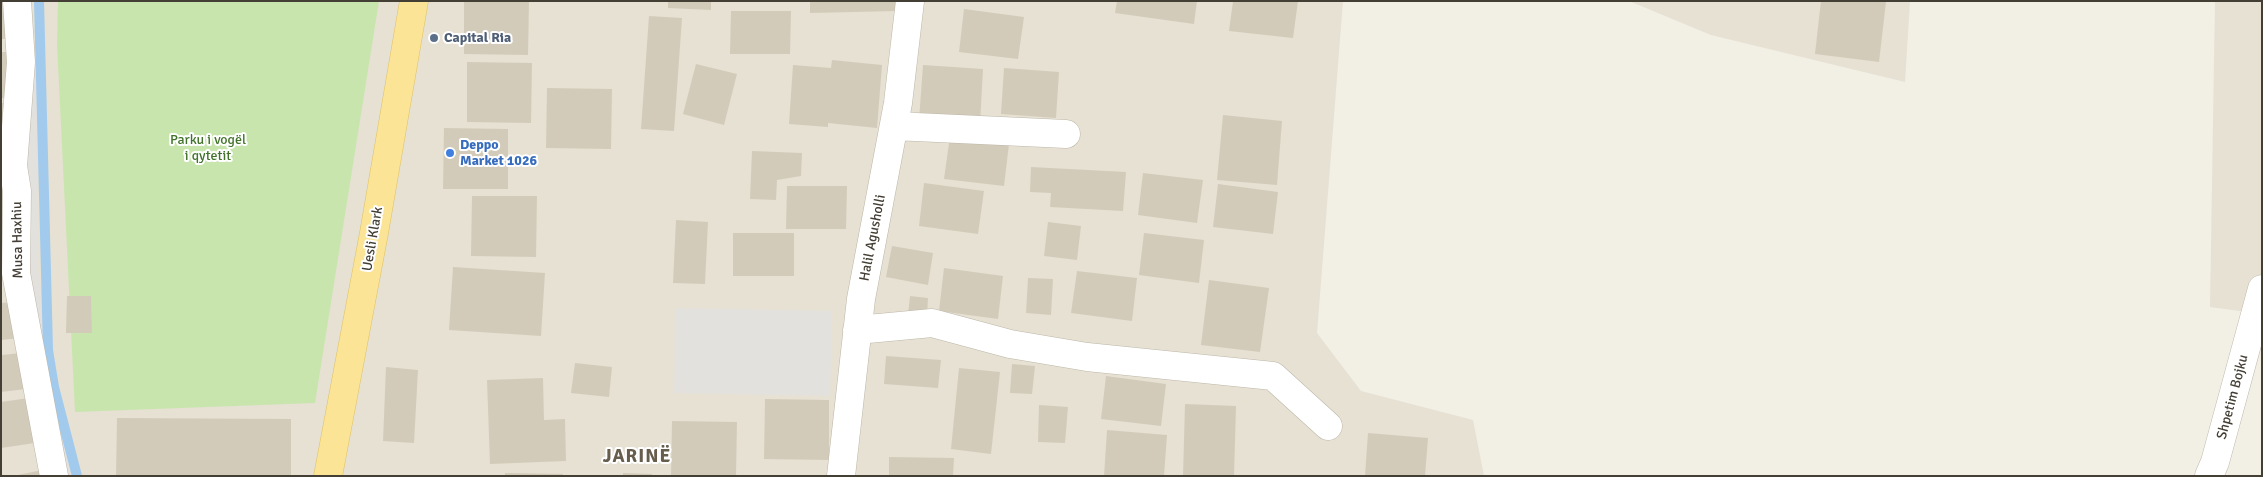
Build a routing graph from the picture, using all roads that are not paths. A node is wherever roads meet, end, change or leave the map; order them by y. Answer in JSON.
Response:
{"nodes":[{"id":1,"x":17,"y":1,"type":"edge"},
{"id":2,"x":414,"y":1,"type":"edge"},
{"id":3,"x":910,"y":1,"type":"edge"},
{"id":4,"x":894,"y":126,"type":"junction"},
{"id":5,"x":1066,"y":134,"type":"dead end"},
{"id":6,"x":2262,"y":289,"type":"edge"},
{"id":7,"x":857,"y":330,"type":"junction"},
{"id":8,"x":1328,"y":426,"type":"dead end"},
{"id":9,"x":54,"y":476,"type":"edge"},
{"id":10,"x":328,"y":476,"type":"edge"},
{"id":11,"x":841,"y":476,"type":"edge"},
{"id":12,"x":2209,"y":476,"type":"edge"}],
"edges":[{"from":1,"to":9,"type":"street","name":"Musa Haxhiu"},
{"from":2,"to":10,"type":"main road","name":"Uesli Klark"},
{"from":3,"to":4,"type":"street","name":"Halil Agusholli"},
{"from":4,"to":5,"type":"street"},
{"from":4,"to":7,"type":"street","name":"Halil Agusholli"},
{"from":6,"to":12,"type":"street","name":"Shpetim Bojku"},
{"from":7,"to":8,"type":"street"},
{"from":7,"to":11,"type":"street","name":"Halil Agusholli"}]}
